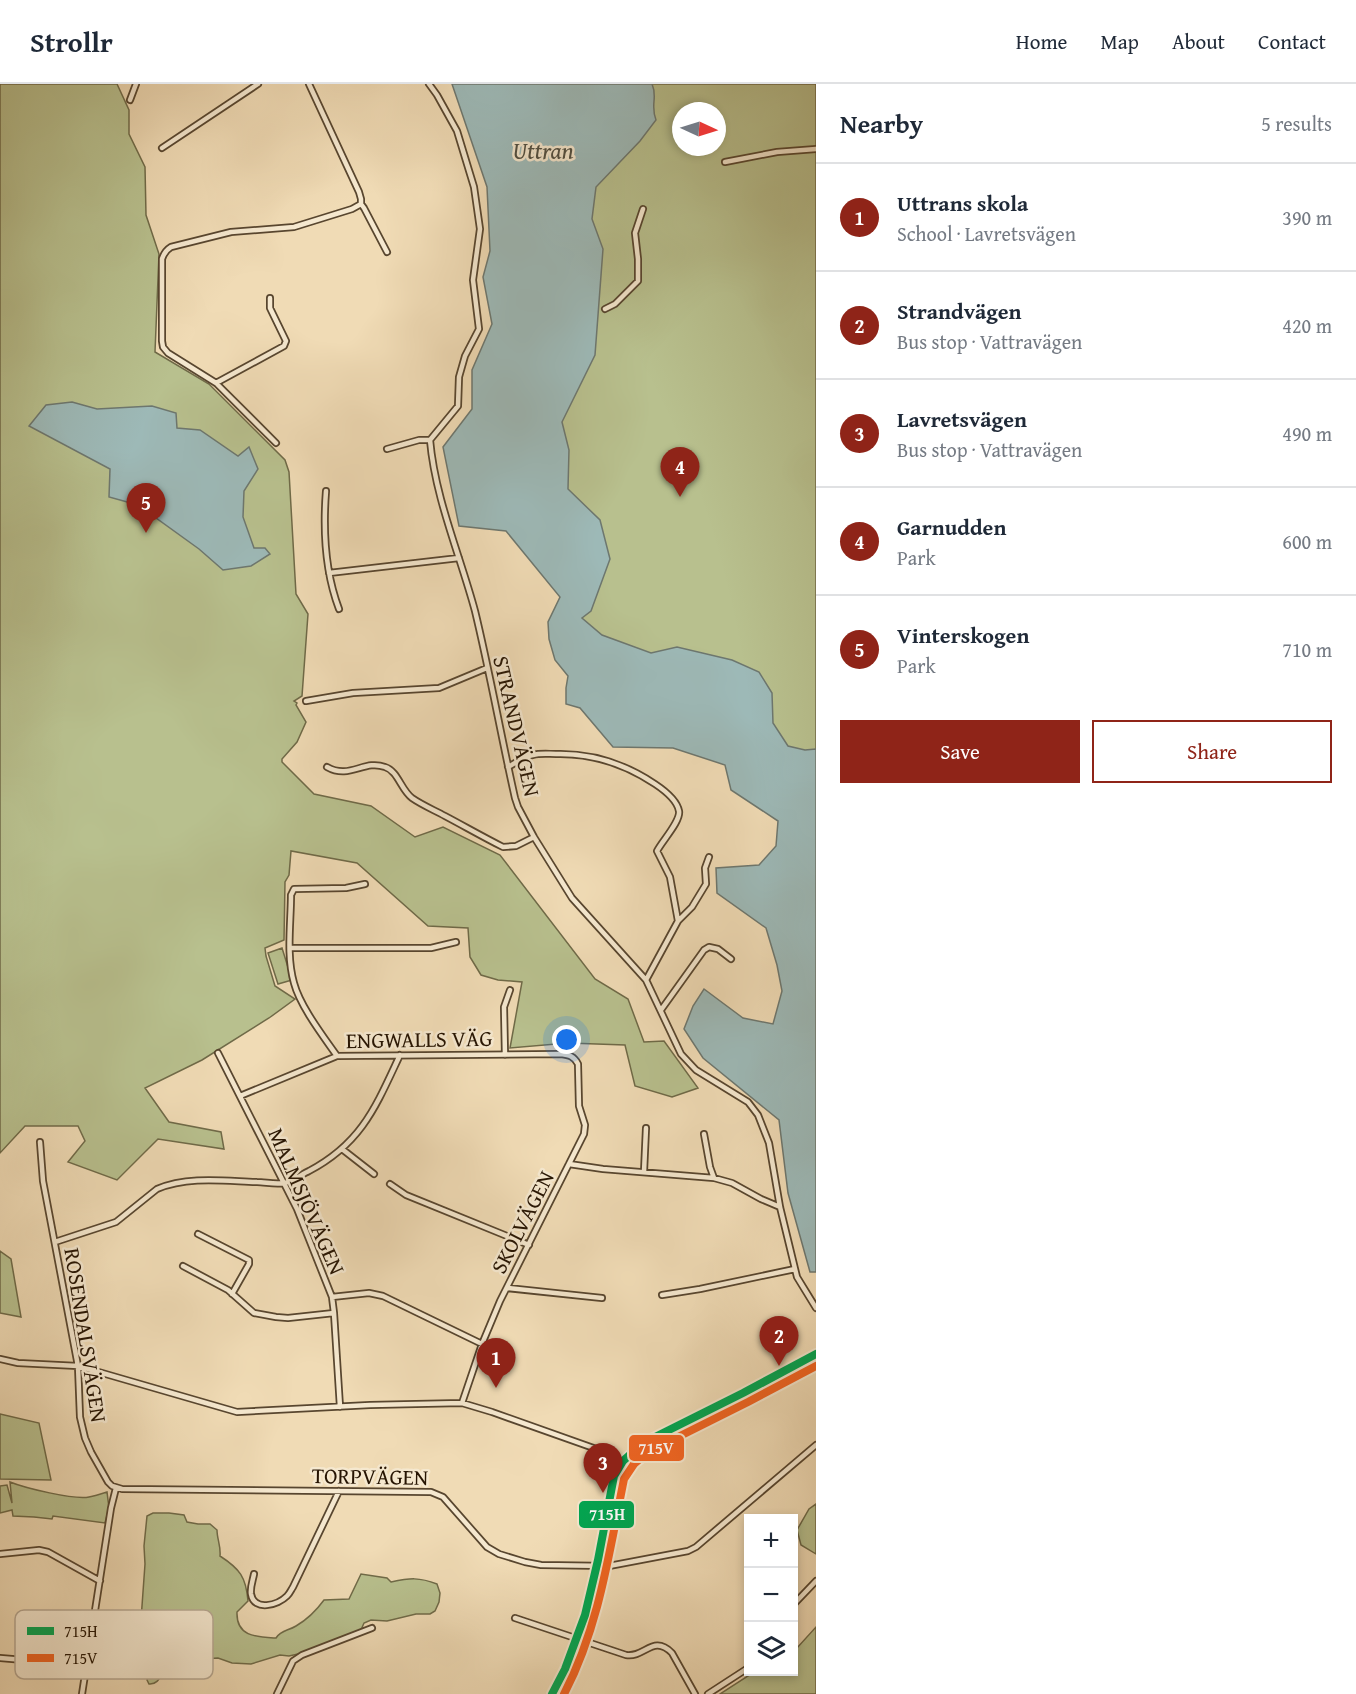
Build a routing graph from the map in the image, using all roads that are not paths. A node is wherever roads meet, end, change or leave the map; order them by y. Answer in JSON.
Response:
{"nodes":[{"id":1,"x":136,"y":84,"type":"edge"},
{"id":2,"x":258,"y":84,"type":"edge"},
{"id":3,"x":309,"y":84,"type":"edge"},
{"id":4,"x":429,"y":84,"type":"edge"},
{"id":5,"x":130,"y":100,"type":"dead end"},
{"id":6,"x":162,"y":148,"type":"dead end"},
{"id":7,"x":816,"y":149,"type":"edge"},
{"id":8,"x":725,"y":162,"type":"dead end"},
{"id":9,"x":361,"y":204,"type":"junction"},
{"id":10,"x":643,"y":209,"type":"dead end"},
{"id":11,"x":387,"y":252,"type":"dead end"},
{"id":12,"x":270,"y":298,"type":"dead end"},
{"id":13,"x":605,"y":309,"type":"dead end"},
{"id":14,"x":216,"y":383,"type":"junction"},
{"id":15,"x":430,"y":440,"type":"junction"},
{"id":16,"x":276,"y":443,"type":"dead end"},
{"id":17,"x":387,"y":449,"type":"dead end"},
{"id":18,"x":326,"y":491,"type":"dead end"},
{"id":19,"x":459,"y":558,"type":"junction"},
{"id":20,"x":329,"y":573,"type":"junction"},
{"id":21,"x":339,"y":609,"type":"dead end"},
{"id":22,"x":487,"y":668,"type":"junction"},
{"id":23,"x":306,"y":701,"type":"dead end"},
{"id":24,"x":508,"y":766,"type":"junction"},
{"id":25,"x":327,"y":767,"type":"dead end"},
{"id":26,"x":534,"y":837,"type":"junction"},
{"id":27,"x":709,"y":857,"type":"dead end"},
{"id":28,"x":364,"y":884,"type":"dead end"},
{"id":29,"x":678,"y":921,"type":"junction"},
{"id":30,"x":456,"y":942,"type":"dead end"},
{"id":31,"x":290,"y":948,"type":"junction"},
{"id":32,"x":731,"y":959,"type":"dead end"},
{"id":33,"x":646,"y":980,"type":"junction"},
{"id":34,"x":510,"y":990,"type":"dead end"},
{"id":35,"x":661,"y":1010,"type":"junction"},
{"id":36,"x":218,"y":1053,"type":"dead end"},
{"id":37,"x":400,"y":1055,"type":"junction"},
{"id":38,"x":505,"y":1055,"type":"junction"},
{"id":39,"x":570,"y":1055,"type":"joint"},
{"id":40,"x":337,"y":1056,"type":"junction"},
{"id":41,"x":240,"y":1096,"type":"junction"},
{"id":42,"x":646,"y":1128,"type":"dead end"},
{"id":43,"x":704,"y":1134,"type":"dead end"},
{"id":44,"x":40,"y":1142,"type":"dead end"},
{"id":45,"x":342,"y":1149,"type":"junction"},
{"id":46,"x":569,"y":1164,"type":"junction"},
{"id":47,"x":644,"y":1172,"type":"junction"},
{"id":48,"x":374,"y":1174,"type":"dead end"},
{"id":49,"x":714,"y":1178,"type":"junction"},
{"id":50,"x":285,"y":1183,"type":"junction"},
{"id":51,"x":390,"y":1184,"type":"dead end"},
{"id":52,"x":780,"y":1207,"type":"junction"},
{"id":53,"x":198,"y":1234,"type":"dead end"},
{"id":54,"x":55,"y":1242,"type":"junction"},
{"id":55,"x":529,"y":1245,"type":"junction"},
{"id":56,"x":183,"y":1266,"type":"dead end"},
{"id":57,"x":795,"y":1269,"type":"junction"},
{"id":58,"x":507,"y":1288,"type":"junction"},
{"id":59,"x":232,"y":1294,"type":"junction"},
{"id":60,"x":662,"y":1296,"type":"dead end"},
{"id":61,"x":332,"y":1297,"type":"junction"},
{"id":62,"x":602,"y":1298,"type":"dead end"},
{"id":63,"x":816,"y":1308,"type":"edge"},
{"id":64,"x":334,"y":1313,"type":"junction"},
{"id":65,"x":482,"y":1344,"type":"junction"},
{"id":66,"x":816,"y":1354,"type":"edge"},
{"id":67,"x":0,"y":1359,"type":"edge"},
{"id":68,"x":78,"y":1365,"type":"junction"},
{"id":69,"x":462,"y":1403,"type":"junction"},
{"id":70,"x":340,"y":1407,"type":"junction"},
{"id":71,"x":816,"y":1444,"type":"edge"},
{"id":72,"x":621,"y":1462,"type":"junction"},
{"id":73,"x":116,"y":1488,"type":"junction"},
{"id":74,"x":339,"y":1491,"type":"junction"},
{"id":75,"x":0,"y":1554,"type":"edge"},
{"id":76,"x":596,"y":1565,"type":"junction"},
{"id":77,"x":254,"y":1574,"type":"dead end"},
{"id":78,"x":100,"y":1581,"type":"junction"},
{"id":79,"x":816,"y":1581,"type":"edge"},
{"id":80,"x":798,"y":1600,"type":"edge"},
{"id":81,"x":95,"y":1610,"type":"edge"},
{"id":82,"x":515,"y":1618,"type":"dead end"},
{"id":83,"x":372,"y":1628,"type":"dead end"},
{"id":84,"x":577,"y":1639,"type":"junction"},
{"id":85,"x":0,"y":1658,"type":"edge"},
{"id":86,"x":15,"y":1659,"type":"edge"},
{"id":87,"x":744,"y":1671,"type":"edge"},
{"id":88,"x":84,"y":1679,"type":"edge"},
{"id":89,"x":82,"y":1694,"type":"edge"},
{"id":90,"x":277,"y":1694,"type":"edge"},
{"id":91,"x":552,"y":1694,"type":"edge"},
{"id":92,"x":695,"y":1694,"type":"edge"},
{"id":93,"x":708,"y":1694,"type":"edge"}],
"edges":[{"from":1,"to":5,"type":"street"},
{"from":2,"to":6,"type":"street"},
{"from":3,"to":9,"type":"street"},
{"from":4,"to":15,"type":"street"},
{"from":7,"to":8,"type":"street"},
{"from":9,"to":11,"type":"street"},
{"from":9,"to":14,"type":"street"},
{"from":10,"to":13,"type":"street"},
{"from":12,"to":14,"type":"street"},
{"from":14,"to":16,"type":"street"},
{"from":15,"to":17,"type":"street"},
{"from":15,"to":19,"type":"street","name":"STRANDVÄGEN"},
{"from":18,"to":20,"type":"street"},
{"from":19,"to":20,"type":"street"},
{"from":19,"to":22,"type":"street","name":"STRANDVÄGEN"},
{"from":20,"to":21,"type":"street"},
{"from":22,"to":23,"type":"street"},
{"from":22,"to":24,"type":"street","name":"STRANDVÄGEN"},
{"from":24,"to":26,"type":"street","name":"STRANDVÄGEN"},
{"from":24,"to":29,"type":"street"},
{"from":25,"to":26,"type":"street"},
{"from":26,"to":33,"type":"street","name":"STRANDVÄGEN"},
{"from":27,"to":29,"type":"street"},
{"from":28,"to":31,"type":"street"},
{"from":29,"to":33,"type":"street"},
{"from":30,"to":31,"type":"street"},
{"from":31,"to":40,"type":"street"},
{"from":32,"to":35,"type":"street"},
{"from":33,"to":35,"type":"street","name":"STRANDVÄGEN"},
{"from":34,"to":38,"type":"street"},
{"from":35,"to":52,"type":"street","name":"STRANDVÄGEN"},
{"from":36,"to":41,"type":"street","name":"MALMSJÖVÄGEN"},
{"from":37,"to":38,"type":"street","name":"ENGWALLS VÄG"},
{"from":37,"to":40,"type":"street","name":"ENGWALLS VÄG"},
{"from":37,"to":45,"type":"street"},
{"from":38,"to":39,"type":"street","name":"ENGWALLS VÄG"},
{"from":39,"to":46,"type":"street","name":"SKOLVÄGEN"},
{"from":40,"to":41,"type":"street","name":"ENGWALLS VÄG"},
{"from":41,"to":50,"type":"street","name":"MALMSJÖVÄGEN"},
{"from":42,"to":47,"type":"street"},
{"from":43,"to":49,"type":"street"},
{"from":44,"to":54,"type":"street","name":"ROSENDALSVÄGEN"},
{"from":45,"to":48,"type":"street"},
{"from":45,"to":50,"type":"street"},
{"from":46,"to":47,"type":"street"},
{"from":46,"to":55,"type":"street","name":"SKOLVÄGEN"},
{"from":47,"to":49,"type":"street"},
{"from":49,"to":52,"type":"street"},
{"from":50,"to":54,"type":"street"},
{"from":50,"to":61,"type":"street","name":"MALMSJÖVÄGEN"},
{"from":51,"to":55,"type":"street"},
{"from":52,"to":57,"type":"street","name":"STRANDVÄGEN"},
{"from":53,"to":59,"type":"street"},
{"from":54,"to":68,"type":"street","name":"ROSENDALSVÄGEN"},
{"from":55,"to":58,"type":"street","name":"SKOLVÄGEN"},
{"from":56,"to":59,"type":"street"},
{"from":57,"to":60,"type":"street"},
{"from":57,"to":63,"type":"street","name":"STRANDVÄGEN"},
{"from":58,"to":62,"type":"street"},
{"from":58,"to":65,"type":"street","name":"SKOLVÄGEN"},
{"from":59,"to":64,"type":"street"},
{"from":61,"to":64,"type":"street","name":"MALMSJÖVÄGEN"},
{"from":61,"to":65,"type":"street"},
{"from":64,"to":70,"type":"street","name":"MALMSJÖVÄGEN"},
{"from":65,"to":69,"type":"street","name":"SKOLVÄGEN"},
{"from":66,"to":72,"type":"street"},
{"from":67,"to":68,"type":"street"},
{"from":68,"to":70,"type":"street"},
{"from":68,"to":73,"type":"street","name":"ROSENDALSVÄGEN"},
{"from":69,"to":70,"type":"street"},
{"from":69,"to":72,"type":"street"},
{"from":71,"to":76,"type":"street","name":"TORPVÄGEN"},
{"from":72,"to":76,"type":"street"},
{"from":73,"to":74,"type":"street","name":"TORPVÄGEN"},
{"from":73,"to":78,"type":"street"},
{"from":74,"to":76,"type":"street","name":"TORPVÄGEN"},
{"from":74,"to":77,"type":"street"},
{"from":75,"to":78,"type":"street"},
{"from":76,"to":84,"type":"street"},
{"from":78,"to":81,"type":"street"},
{"from":79,"to":80,"type":"street"},
{"from":82,"to":84,"type":"street"},
{"from":83,"to":90,"type":"street"},
{"from":84,"to":91,"type":"street"},
{"from":84,"to":92,"type":"street"},
{"from":85,"to":86,"type":"street"},
{"from":87,"to":93,"type":"street"},
{"from":88,"to":89,"type":"street"}]}
